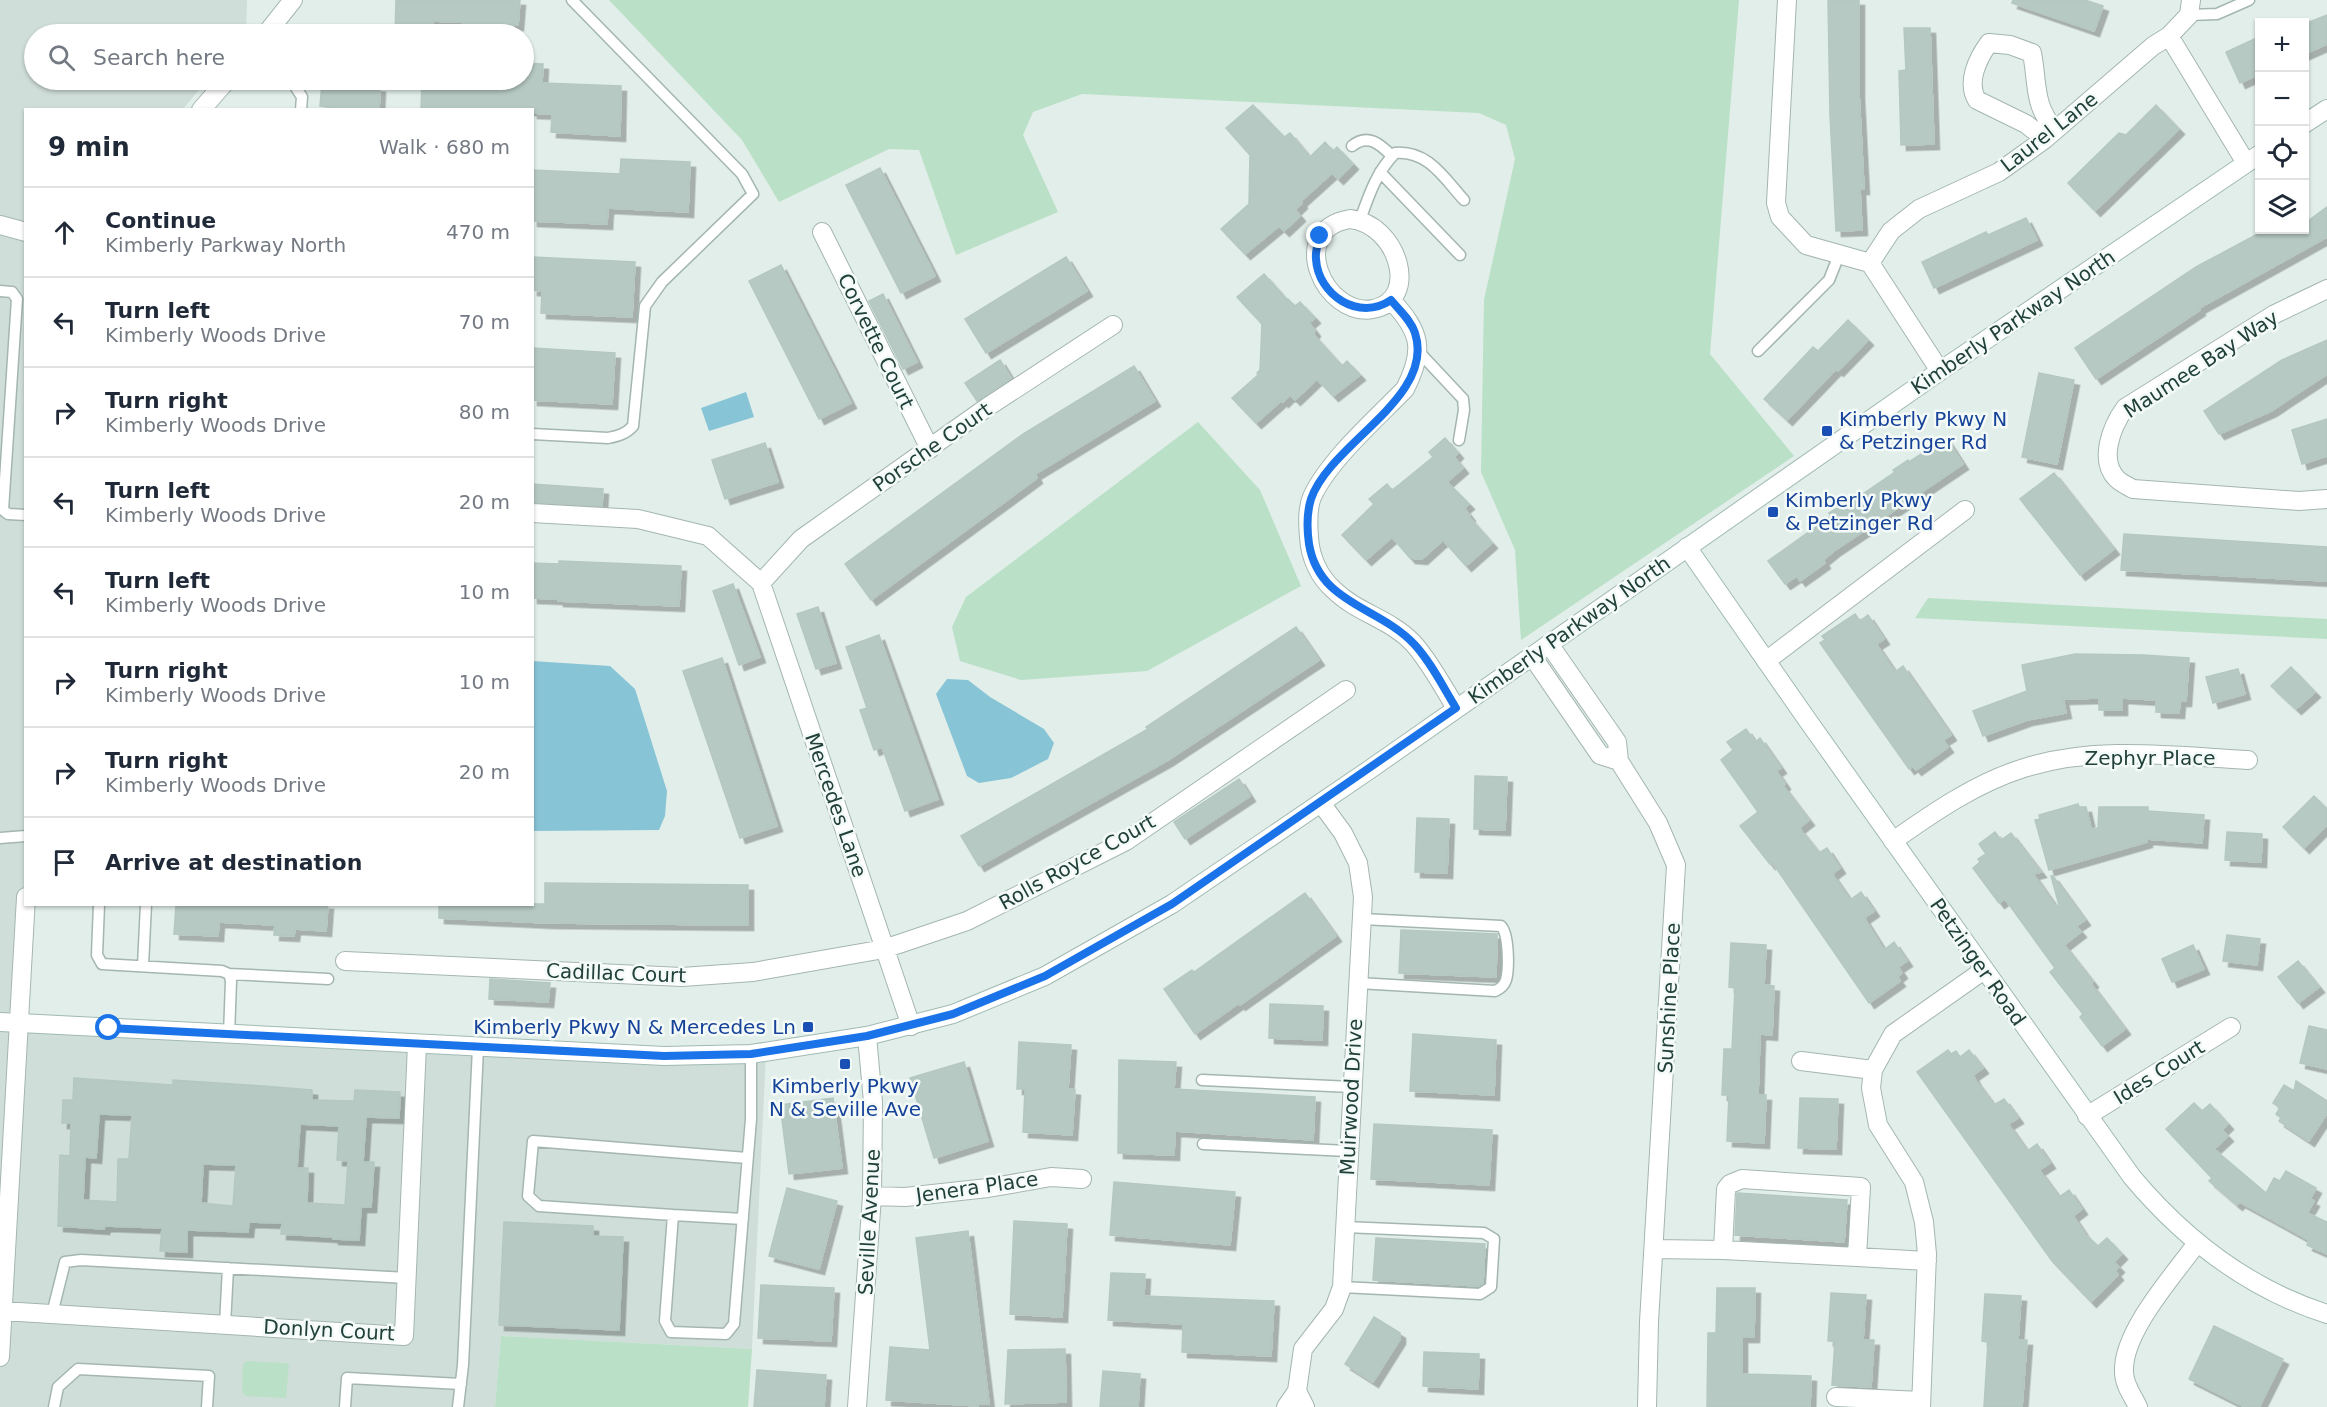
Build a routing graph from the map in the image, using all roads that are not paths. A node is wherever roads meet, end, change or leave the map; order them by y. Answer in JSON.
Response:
{"nodes":[{"id":1,"x":293,"y":0,"type":"edge"},
{"id":2,"x":572,"y":0,"type":"edge"},
{"id":3,"x":1786,"y":0,"type":"edge"},
{"id":4,"x":2249,"y":0,"type":"edge"},
{"id":5,"x":2190,"y":8,"type":"edge"},
{"id":6,"x":274,"y":24,"type":"edge"},
{"id":7,"x":2169,"y":36,"type":"junction"},
{"id":8,"x":218,"y":90,"type":"edge"},
{"id":9,"x":299,"y":90,"type":"edge"},
{"id":10,"x":203,"y":108,"type":"edge"},
{"id":11,"x":301,"y":108,"type":"edge"},
{"id":12,"x":2327,"y":110,"type":"edge"},
{"id":13,"x":2309,"y":121,"type":"edge"},
{"id":14,"x":2050,"y":135,"type":"junction"},
{"id":15,"x":1352,"y":146,"type":"dead end"},
{"id":16,"x":1392,"y":156,"type":"junction"},
{"id":17,"x":2253,"y":159,"type":"edge"},
{"id":18,"x":1380,"y":172,"type":"junction"},
{"id":19,"x":1464,"y":200,"type":"dead end"},
{"id":20,"x":1360,"y":220,"type":"junction"},
{"id":21,"x":0,"y":225,"type":"edge"},
{"id":22,"x":24,"y":231,"type":"edge"},
{"id":23,"x":822,"y":232,"type":"dead end"},
{"id":24,"x":1460,"y":255,"type":"dead end"},
{"id":25,"x":1839,"y":255,"type":"junction"},
{"id":26,"x":1870,"y":263,"type":"junction"},
{"id":27,"x":2327,"y":290,"type":"edge"},
{"id":28,"x":0,"y":291,"type":"edge"},
{"id":29,"x":1391,"y":300,"type":"junction"},
{"id":30,"x":1113,"y":325,"type":"dead end"},
{"id":31,"x":1758,"y":351,"type":"dead end"},
{"id":32,"x":1419,"y":352,"type":"junction"},
{"id":33,"x":1940,"y":371,"type":"junction"},
{"id":34,"x":534,"y":434,"type":"edge"},
{"id":35,"x":1459,"y":440,"type":"dead end"},
{"id":36,"x":930,"y":449,"type":"junction"},
{"id":37,"x":2327,"y":499,"type":"edge"},
{"id":38,"x":1965,"y":510,"type":"dead end"},
{"id":39,"x":534,"y":513,"type":"edge"},
{"id":40,"x":24,"y":515,"type":"edge"},
{"id":41,"x":1688,"y":547,"type":"junction"},
{"id":42,"x":761,"y":583,"type":"junction"},
{"id":43,"x":1549,"y":644,"type":"junction"},
{"id":44,"x":1532,"y":656,"type":"junction"},
{"id":45,"x":1766,"y":661,"type":"junction"},
{"id":46,"x":1346,"y":690,"type":"dead end"},
{"id":47,"x":1456,"y":708,"type":"junction"},
{"id":48,"x":2248,"y":760,"type":"dead end"},
{"id":49,"x":1619,"y":761,"type":"junction"},
{"id":50,"x":1321,"y":803,"type":"junction"},
{"id":51,"x":24,"y":836,"type":"edge"},
{"id":52,"x":1,"y":837,"type":"edge"},
{"id":53,"x":1893,"y":841,"type":"junction"},
{"id":54,"x":26,"y":906,"type":"edge"},
{"id":55,"x":99,"y":906,"type":"edge"},
{"id":56,"x":146,"y":906,"type":"edge"},
{"id":57,"x":1362,"y":919,"type":"junction"},
{"id":58,"x":884,"y":949,"type":"junction"},
{"id":59,"x":345,"y":961,"type":"dead end"},
{"id":60,"x":143,"y":966,"type":"junction"},
{"id":61,"x":1984,"y":970,"type":"junction"},
{"id":62,"x":229,"y":974,"type":"junction"},
{"id":63,"x":328,"y":979,"type":"dead end"},
{"id":64,"x":1358,"y":983,"type":"junction"},
{"id":65,"x":0,"y":1022,"type":"edge"},
{"id":66,"x":20,"y":1023,"type":"junction"},
{"id":67,"x":910,"y":1026,"type":"junction"},
{"id":68,"x":2230,"y":1027,"type":"dead end"},
{"id":69,"x":229,"y":1035,"type":"junction"},
{"id":70,"x":867,"y":1036,"type":"junction"},
{"id":71,"x":417,"y":1045,"type":"junction"},
{"id":72,"x":478,"y":1048,"type":"junction"},
{"id":73,"x":751,"y":1054,"type":"junction"},
{"id":74,"x":1801,"y":1061,"type":"dead end"},
{"id":75,"x":1873,"y":1070,"type":"junction"},
{"id":76,"x":1202,"y":1080,"type":"dead end"},
{"id":77,"x":1352,"y":1087,"type":"junction"},
{"id":78,"x":2087,"y":1116,"type":"junction"},
{"id":79,"x":1203,"y":1144,"type":"dead end"},
{"id":80,"x":1348,"y":1150,"type":"junction"},
{"id":81,"x":747,"y":1158,"type":"junction"},
{"id":82,"x":1082,"y":1179,"type":"dead end"},
{"id":83,"x":872,"y":1196,"type":"junction"},
{"id":84,"x":673,"y":1215,"type":"junction"},
{"id":85,"x":742,"y":1219,"type":"junction"},
{"id":86,"x":1345,"y":1227,"type":"junction"},
{"id":87,"x":2197,"y":1243,"type":"junction"},
{"id":88,"x":1654,"y":1249,"type":"junction"},
{"id":89,"x":1723,"y":1250,"type":"junction"},
{"id":90,"x":1857,"y":1257,"type":"junction"},
{"id":91,"x":1927,"y":1261,"type":"junction"},
{"id":92,"x":228,"y":1268,"type":"junction"},
{"id":93,"x":407,"y":1278,"type":"junction"},
{"id":94,"x":1342,"y":1287,"type":"junction"},
{"id":95,"x":2,"y":1291,"type":"edge"},
{"id":96,"x":3,"y":1311,"type":"junction"},
{"id":97,"x":52,"y":1314,"type":"junction"},
{"id":98,"x":2327,"y":1314,"type":"edge"},
{"id":99,"x":225,"y":1325,"type":"junction"},
{"id":100,"x":0,"y":1357,"type":"edge"},
{"id":101,"x":461,"y":1384,"type":"junction"},
{"id":102,"x":1836,"y":1397,"type":"dead end"},
{"id":103,"x":1301,"y":1399,"type":"edge"},
{"id":104,"x":1921,"y":1404,"type":"edge"},
{"id":105,"x":54,"y":1407,"type":"edge"},
{"id":106,"x":207,"y":1407,"type":"edge"},
{"id":107,"x":345,"y":1407,"type":"edge"},
{"id":108,"x":458,"y":1407,"type":"edge"},
{"id":109,"x":857,"y":1407,"type":"edge"},
{"id":110,"x":1286,"y":1407,"type":"edge"},
{"id":111,"x":1647,"y":1407,"type":"edge"},
{"id":112,"x":2138,"y":1407,"type":"edge"}],
"edges":[{"from":1,"to":6,"type":"street"},
{"from":2,"to":34,"type":"lane"},
{"from":3,"to":25,"type":"street"},
{"from":4,"to":5,"type":"lane"},
{"from":5,"to":7,"type":"street","name":"Laurel Lane"},
{"from":7,"to":14,"type":"street","name":"Laurel Lane"},
{"from":7,"to":17,"type":"street"},
{"from":8,"to":10,"type":"street"},
{"from":9,"to":11,"type":"lane"},
{"from":12,"to":13,"type":"street"},
{"from":14,"to":14,"type":"street"},
{"from":14,"to":26,"type":"street","name":"Laurel Lane"},
{"from":15,"to":16,"type":"lane"},
{"from":16,"to":18,"type":"lane"},
{"from":16,"to":19,"type":"lane"},
{"from":17,"to":33,"type":"street","name":"Kimberly Parkway North"},
{"from":18,"to":20,"type":"lane"},
{"from":18,"to":24,"type":"lane"},
{"from":20,"to":29,"type":"street"},
{"from":20,"to":29,"type":"street"},
{"from":21,"to":22,"type":"street"},
{"from":23,"to":36,"type":"street","name":"Corvette Court"},
{"from":25,"to":26,"type":"street"},
{"from":25,"to":31,"type":"lane"},
{"from":26,"to":33,"type":"street"},
{"from":27,"to":37,"type":"street","name":"Maumee Bay Way"},
{"from":28,"to":40,"type":"lane"},
{"from":29,"to":32,"type":"street"},
{"from":30,"to":36,"type":"street","name":"Porsche Court"},
{"from":32,"to":35,"type":"lane"},
{"from":32,"to":47,"type":"street"},
{"from":33,"to":41,"type":"street","name":"Kimberly Parkway North"},
{"from":36,"to":42,"type":"street","name":"Porsche Court"},
{"from":38,"to":45,"type":"street"},
{"from":39,"to":42,"type":"street"},
{"from":41,"to":43,"type":"street","name":"Kimberly Parkway North"},
{"from":41,"to":45,"type":"street","name":"Petzinger Road"},
{"from":42,"to":58,"type":"street","name":"Mercedes Lane"},
{"from":43,"to":44,"type":"street","name":"Kimberly Parkway North"},
{"from":43,"to":49,"type":"street","name":"Sunshine Place"},
{"from":44,"to":47,"type":"street","name":"Kimberly Parkway North"},
{"from":44,"to":49,"type":"street","name":"Sunshine Place"},
{"from":45,"to":53,"type":"street","name":"Petzinger Road"},
{"from":46,"to":58,"type":"street","name":"Rolls Royce Court"},
{"from":47,"to":50,"type":"street","name":"Kimberly Parkway North"},
{"from":48,"to":53,"type":"street","name":"Zephyr Place"},
{"from":49,"to":88,"type":"street","name":"Sunshine Place"},
{"from":50,"to":57,"type":"street","name":"Muirwood Drive"},
{"from":50,"to":67,"type":"street","name":"Kimberly Parkway North"},
{"from":51,"to":52,"type":"lane"},
{"from":53,"to":61,"type":"street","name":"Petzinger Road"},
{"from":54,"to":66,"type":"street"},
{"from":55,"to":60,"type":"lane"},
{"from":56,"to":60,"type":"lane"},
{"from":57,"to":64,"type":"street","name":"Muirwood Drive"},
{"from":57,"to":64,"type":"lane"},
{"from":58,"to":59,"type":"street","name":"Cadillac Court"},
{"from":58,"to":67,"type":"street","name":"Mercedes Lane"},
{"from":60,"to":62,"type":"lane"},
{"from":61,"to":75,"type":"street"},
{"from":61,"to":78,"type":"street","name":"Petzinger Road"},
{"from":62,"to":63,"type":"lane"},
{"from":62,"to":69,"type":"lane"},
{"from":64,"to":77,"type":"street","name":"Muirwood Drive"},
{"from":65,"to":66,"type":"street","name":"Kimberly Parkway North"},
{"from":66,"to":69,"type":"street","name":"Kimberly Parkway North"},
{"from":66,"to":95,"type":"street"},
{"from":67,"to":70,"type":"street","name":"Kimberly Parkway North"},
{"from":68,"to":78,"type":"street","name":"Ides Court"},
{"from":69,"to":71,"type":"street","name":"Kimberly Parkway North"},
{"from":70,"to":73,"type":"street","name":"Kimberly Parkway North"},
{"from":70,"to":83,"type":"street","name":"Seville Avenue"},
{"from":71,"to":72,"type":"street","name":"Kimberly Parkway North"},
{"from":71,"to":93,"type":"street","name":"Donlyn Court"},
{"from":72,"to":73,"type":"street","name":"Kimberly Parkway North"},
{"from":72,"to":101,"type":"lane"},
{"from":73,"to":81,"type":"lane"},
{"from":74,"to":75,"type":"street"},
{"from":75,"to":91,"type":"street"},
{"from":76,"to":77,"type":"lane"},
{"from":77,"to":80,"type":"street","name":"Muirwood Drive"},
{"from":78,"to":87,"type":"street","name":"Petzinger Road"},
{"from":79,"to":80,"type":"lane"},
{"from":80,"to":86,"type":"street","name":"Muirwood Drive"},
{"from":81,"to":84,"type":"lane"},
{"from":81,"to":85,"type":"lane"},
{"from":82,"to":83,"type":"street","name":"Jenera Place"},
{"from":83,"to":109,"type":"street","name":"Seville Avenue"},
{"from":84,"to":85,"type":"lane"},
{"from":84,"to":85,"type":"lane"},
{"from":86,"to":94,"type":"street","name":"Muirwood Drive"},
{"from":86,"to":94,"type":"lane"},
{"from":87,"to":98,"type":"street","name":"Petzinger Road"},
{"from":87,"to":112,"type":"street"},
{"from":88,"to":89,"type":"street"},
{"from":88,"to":111,"type":"street","name":"Sunshine Place"},
{"from":89,"to":90,"type":"street"},
{"from":89,"to":90,"type":"street"},
{"from":90,"to":91,"type":"street"},
{"from":91,"to":104,"type":"street"},
{"from":92,"to":93,"type":"lane"},
{"from":92,"to":97,"type":"lane"},
{"from":92,"to":99,"type":"lane"},
{"from":93,"to":99,"type":"street","name":"Donlyn Court"},
{"from":94,"to":103,"type":"street","name":"Muirwood Drive"},
{"from":95,"to":96,"type":"street"},
{"from":96,"to":97,"type":"street","name":"Donlyn Court"},
{"from":96,"to":100,"type":"street"},
{"from":97,"to":99,"type":"street","name":"Donlyn Court"},
{"from":101,"to":107,"type":"lane"},
{"from":101,"to":108,"type":"lane"},
{"from":102,"to":104,"type":"street"},
{"from":103,"to":110,"type":"street","name":"Muirwood Drive"},
{"from":105,"to":106,"type":"lane"}]}
